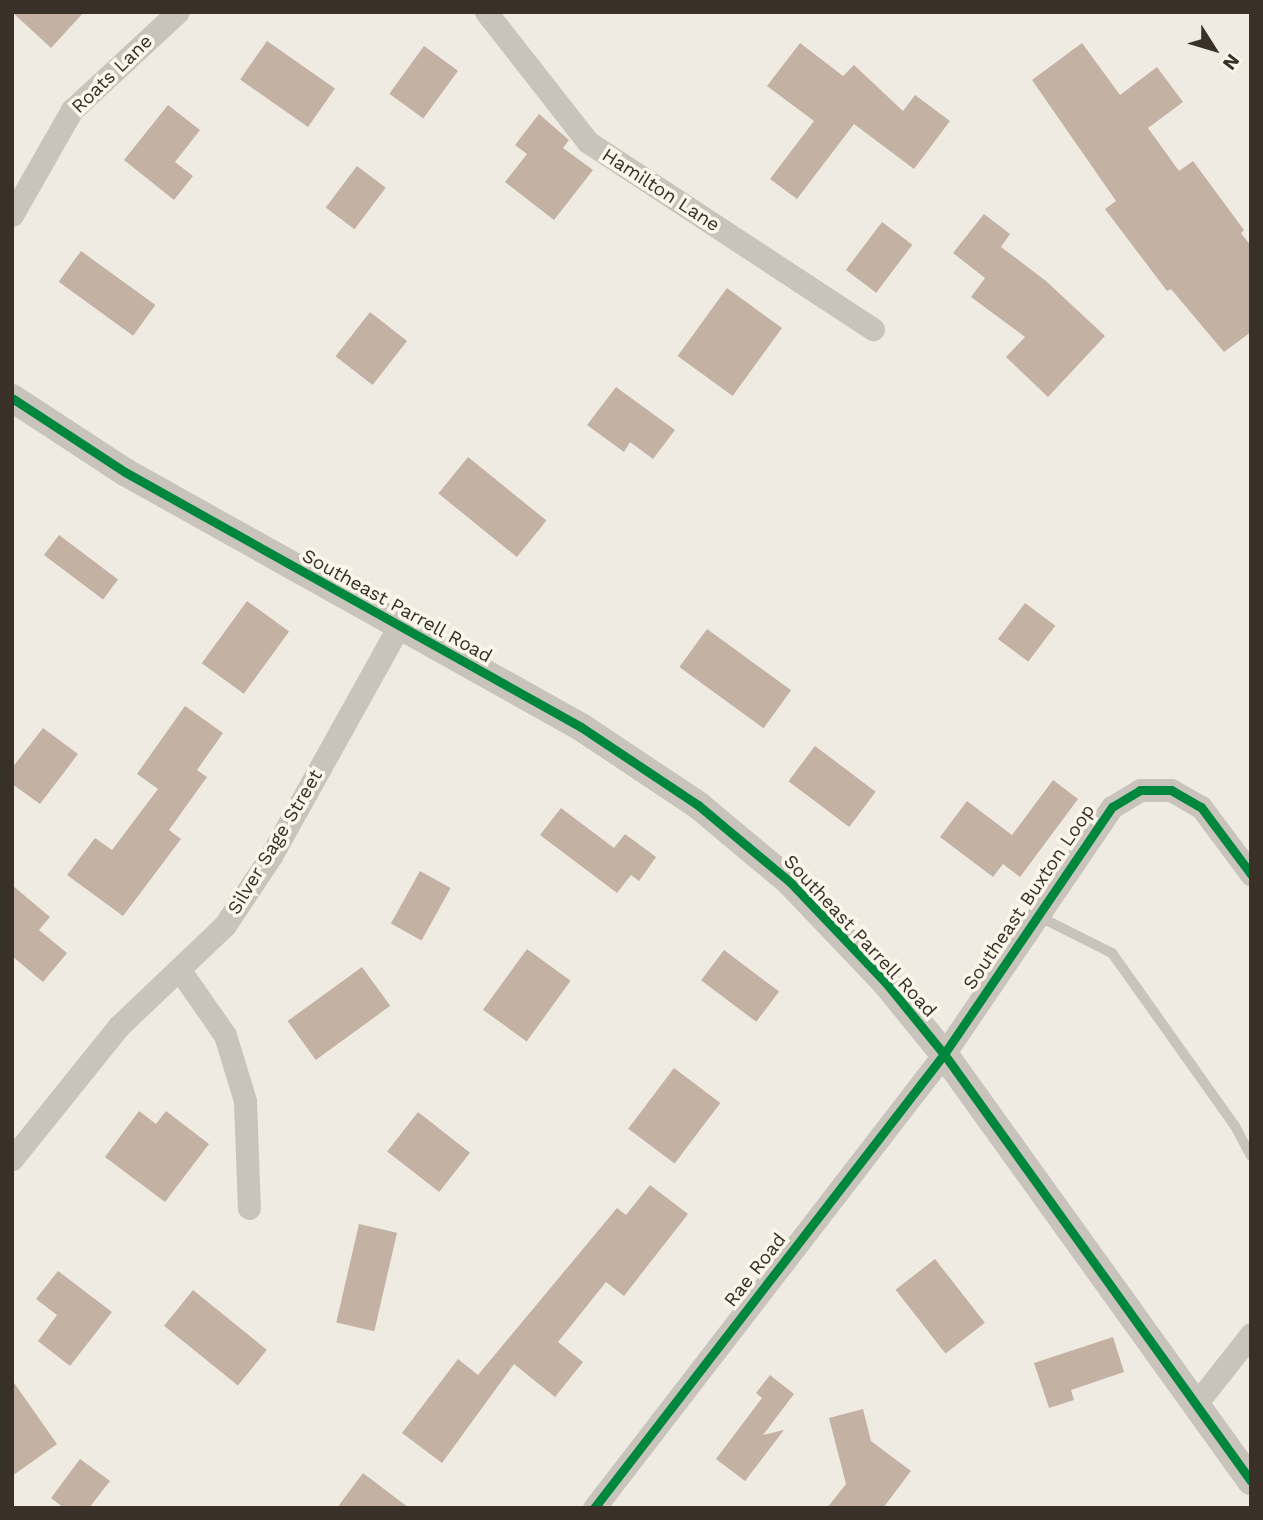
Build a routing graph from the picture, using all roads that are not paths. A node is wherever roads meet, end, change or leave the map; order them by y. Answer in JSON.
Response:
{"nodes":[{"id":1,"x":178,"y":12,"type":"edge"},
{"id":2,"x":486,"y":12,"type":"edge"},
{"id":3,"x":12,"y":215,"type":"edge"},
{"id":4,"x":873,"y":329,"type":"dead end"},
{"id":5,"x":12,"y":398,"type":"edge"},
{"id":6,"x":397,"y":628,"type":"junction"},
{"id":7,"x":1251,"y":874,"type":"edge"},
{"id":8,"x":1038,"y":916,"type":"junction"},
{"id":9,"x":181,"y":972,"type":"junction"},
{"id":10,"x":944,"y":1054,"type":"junction"},
{"id":11,"x":1251,"y":1156,"type":"edge"},
{"id":12,"x":12,"y":1159,"type":"edge"},
{"id":13,"x":249,"y":1208,"type":"dead end"},
{"id":14,"x":1251,"y":1334,"type":"edge"},
{"id":15,"x":1196,"y":1404,"type":"junction"},
{"id":16,"x":1251,"y":1481,"type":"edge"},
{"id":17,"x":594,"y":1508,"type":"edge"}],
"edges":[{"from":1,"to":3,"type":"street","name":"Roats Lane"},
{"from":2,"to":4,"type":"street","name":"Hamilton Lane"},
{"from":5,"to":6,"type":"street","name":"Southeast Parrell Road"},
{"from":6,"to":9,"type":"street","name":"Silver Sage Street"},
{"from":6,"to":10,"type":"street","name":"Southeast Parrell Road"},
{"from":7,"to":8,"type":"street","name":"Southeast Buxton Loop"},
{"from":8,"to":10,"type":"street","name":"Southeast Buxton Loop"},
{"from":8,"to":11,"type":"lane"},
{"from":9,"to":12,"type":"street","name":"Silver Sage Street"},
{"from":9,"to":13,"type":"street"},
{"from":10,"to":15,"type":"street","name":"Southeast Parrell Road"},
{"from":10,"to":17,"type":"street","name":"Rae Road"},
{"from":14,"to":15,"type":"street"},
{"from":15,"to":16,"type":"street","name":"Southeast Parrell Road"}]}
